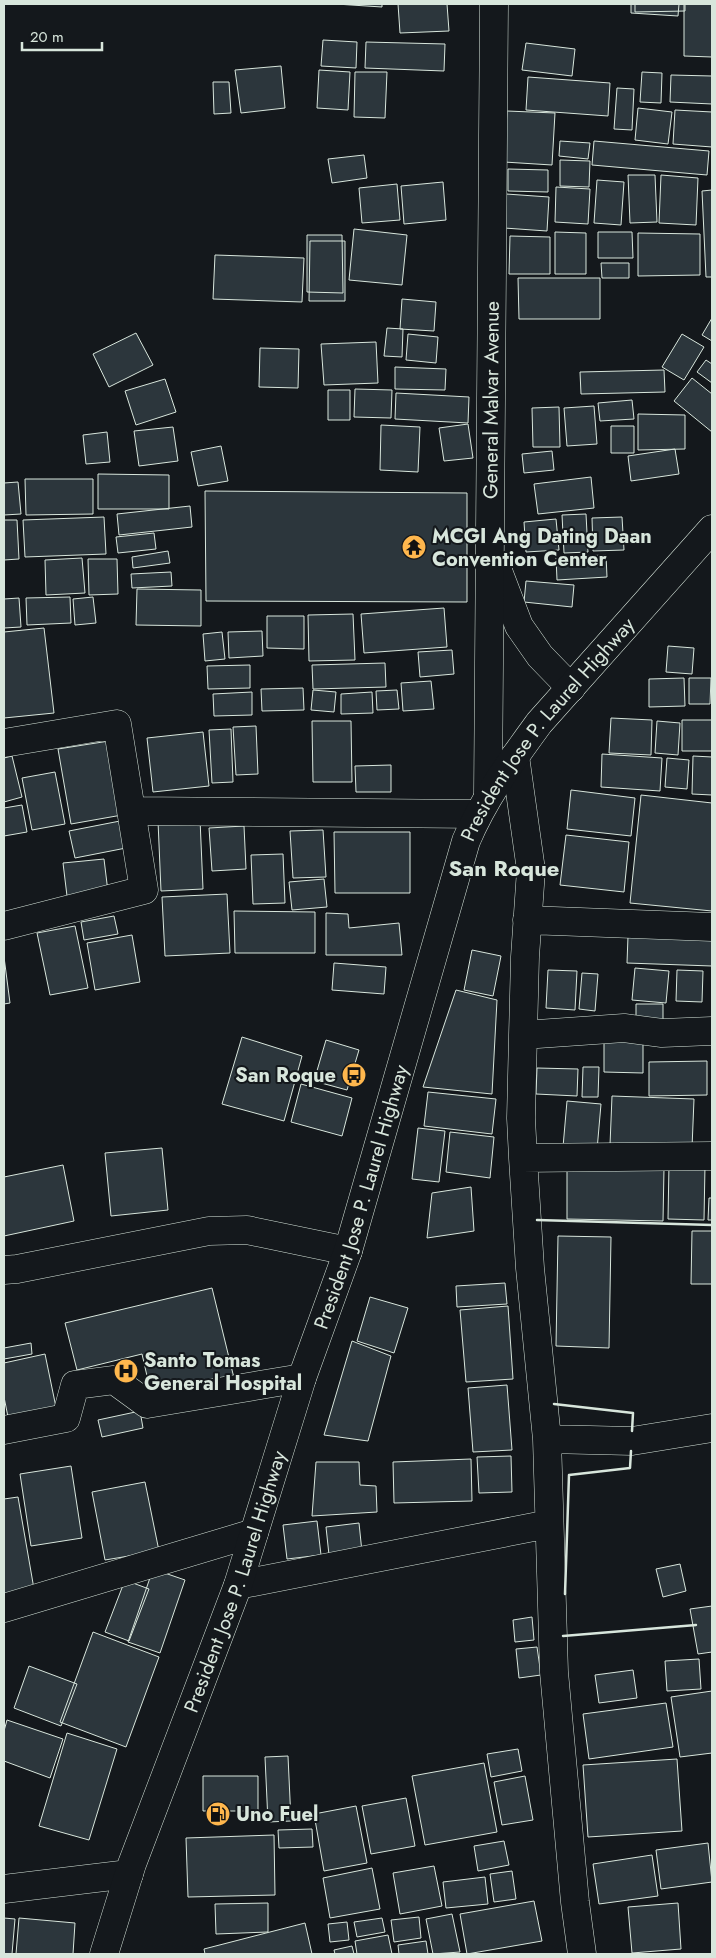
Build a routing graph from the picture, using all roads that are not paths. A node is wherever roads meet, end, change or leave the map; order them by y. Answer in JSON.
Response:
{"nodes":[{"id":1,"x":494,"y":4,"type":"edge"},
{"id":2,"x":712,"y":529,"type":"edge"},
{"id":3,"x":490,"y":550,"type":"junction"},
{"id":4,"x":571,"y":688,"type":"junction"},
{"id":5,"x":4,"y":743,"type":"edge"},
{"id":6,"x":515,"y":756,"type":"junction"},
{"id":7,"x":483,"y":805,"type":"junction"},
{"id":8,"x":131,"y":811,"type":"junction"},
{"id":9,"x":527,"y":920,"type":"junction"},
{"id":10,"x":4,"y":926,"type":"edge"},
{"id":11,"x":712,"y":927,"type":"edge"},
{"id":12,"x":712,"y":1031,"type":"edge"},
{"id":13,"x":523,"y":1035,"type":"junction"},
{"id":14,"x":712,"y":1156,"type":"edge"},
{"id":15,"x":523,"y":1158,"type":"junction"},
{"id":16,"x":348,"y":1251,"type":"junction"},
{"id":17,"x":4,"y":1270,"type":"edge"},
{"id":18,"x":302,"y":1378,"type":"junction"},
{"id":19,"x":712,"y":1428,"type":"edge"},
{"id":20,"x":4,"y":1430,"type":"edge"},
{"id":21,"x":547,"y":1438,"type":"junction"},
{"id":22,"x":549,"y":1524,"type":"junction"},
{"id":23,"x":254,"y":1533,"type":"junction"},
{"id":24,"x":238,"y":1585,"type":"junction"},
{"id":25,"x":4,"y":1608,"type":"edge"},
{"id":26,"x":129,"y":1874,"type":"junction"},
{"id":27,"x":4,"y":1889,"type":"edge"},
{"id":28,"x":104,"y":1954,"type":"edge"},
{"id":29,"x":582,"y":1954,"type":"edge"}],
"edges":[{"from":1,"to":3,"type":"main road","name":"General Malvar Avenue"},
{"from":2,"to":4,"type":"main road","name":"President Jose P. Laurel Highway"},
{"from":3,"to":4,"type":"main road"},
{"from":3,"to":7,"type":"main road","name":"General Malvar Avenue"},
{"from":4,"to":6,"type":"main road","name":"President Jose P. Laurel Highway"},
{"from":5,"to":8,"type":"main road"},
{"from":6,"to":7,"type":"main road","name":"President Jose P. Laurel Highway"},
{"from":6,"to":9,"type":"main road"},
{"from":7,"to":8,"type":"main road"},
{"from":7,"to":16,"type":"main road","name":"President Jose P. Laurel Highway"},
{"from":8,"to":10,"type":"main road"},
{"from":9,"to":11,"type":"main road"},
{"from":9,"to":13,"type":"main road"},
{"from":12,"to":13,"type":"main road"},
{"from":13,"to":15,"type":"main road"},
{"from":14,"to":15,"type":"main road"},
{"from":15,"to":21,"type":"main road"},
{"from":16,"to":17,"type":"main road"},
{"from":16,"to":18,"type":"main road","name":"President Jose P. Laurel Highway"},
{"from":18,"to":20,"type":"main road"},
{"from":18,"to":23,"type":"main road","name":"President Jose P. Laurel Highway"},
{"from":19,"to":21,"type":"main road"},
{"from":21,"to":22,"type":"main road"},
{"from":22,"to":24,"type":"main road"},
{"from":22,"to":29,"type":"main road"},
{"from":23,"to":24,"type":"main road","name":"President Jose P. Laurel Highway"},
{"from":23,"to":25,"type":"main road"},
{"from":24,"to":26,"type":"main road","name":"President Jose P. Laurel Highway"},
{"from":26,"to":27,"type":"main road"},
{"from":26,"to":28,"type":"main road","name":"President Jose P. Laurel Highway"}]}
